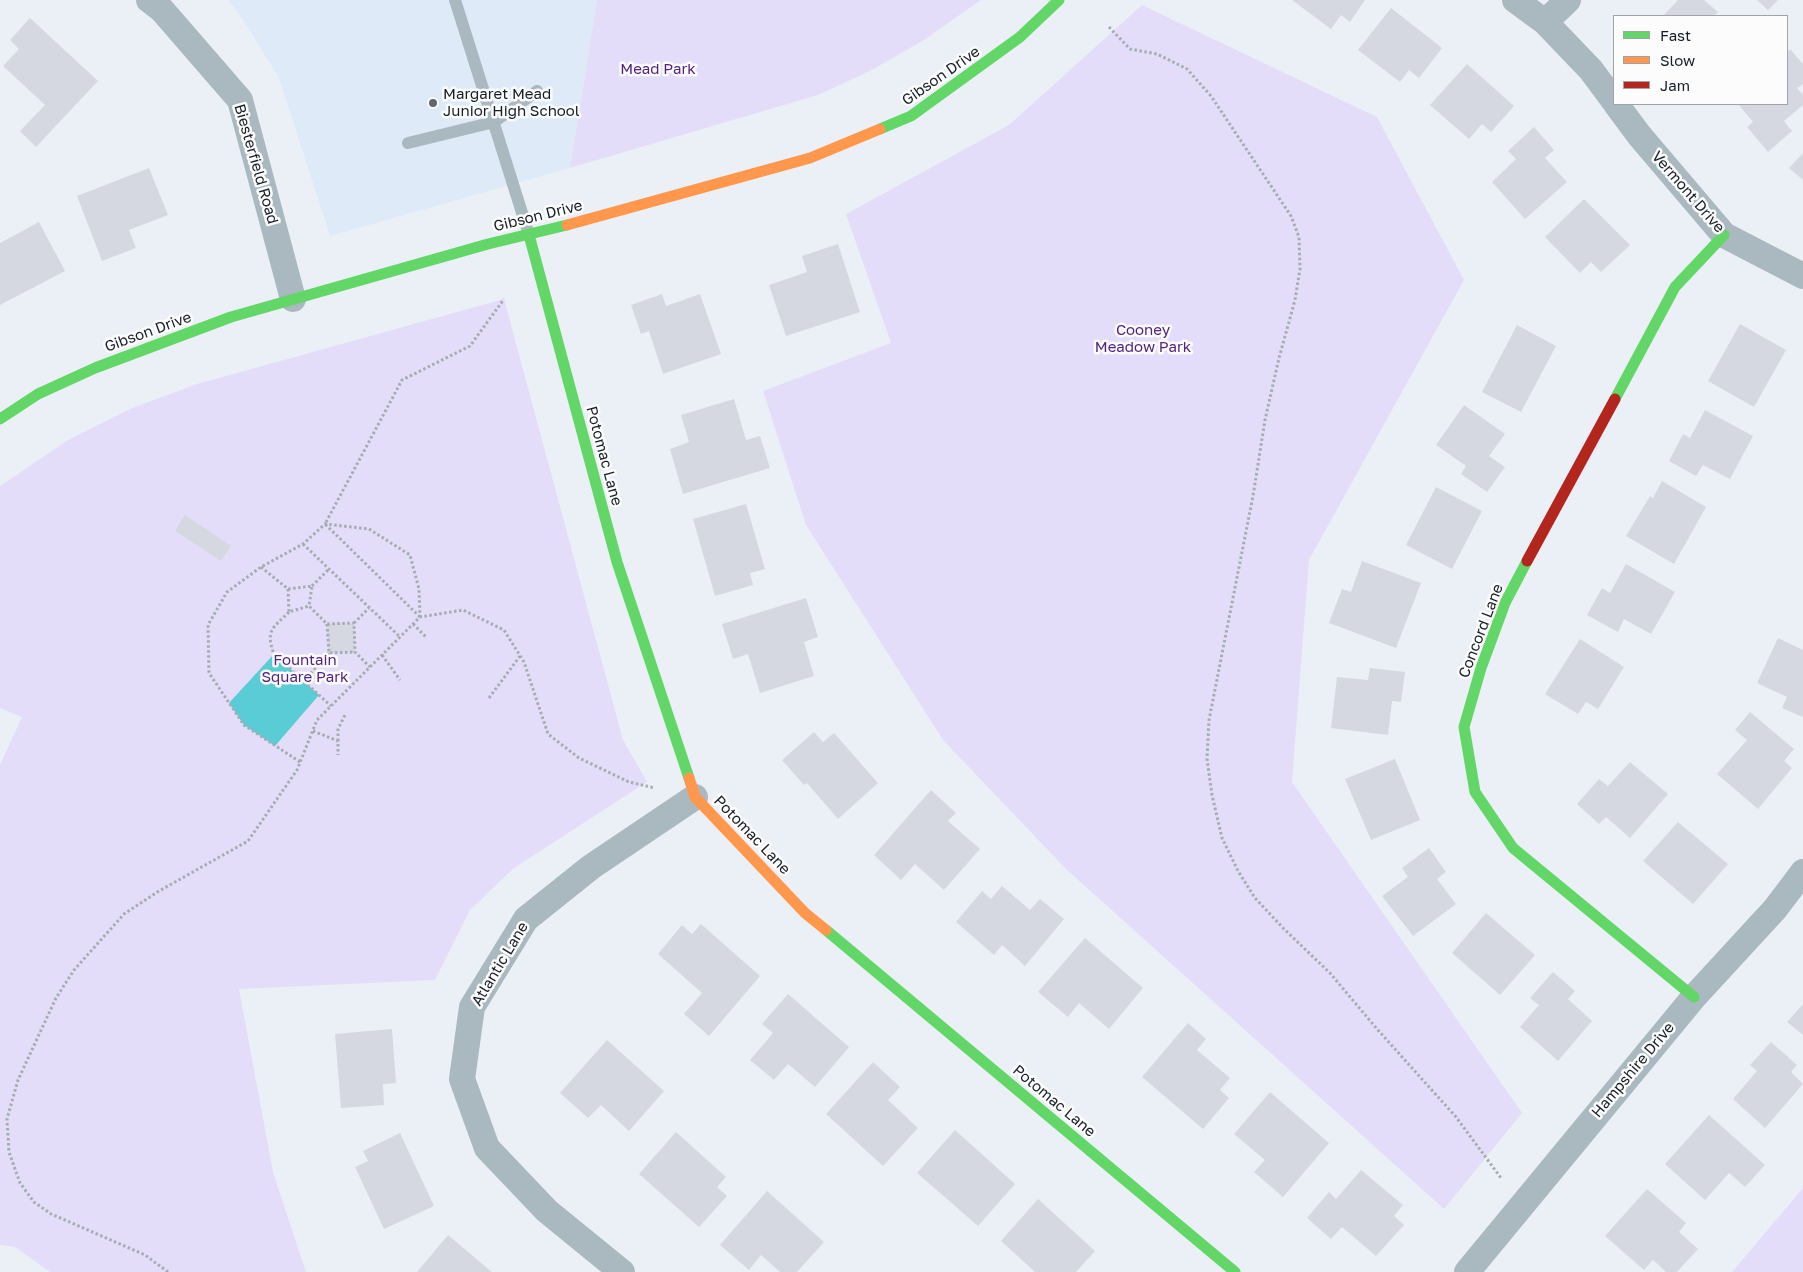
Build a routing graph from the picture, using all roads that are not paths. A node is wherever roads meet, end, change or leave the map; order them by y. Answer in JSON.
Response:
{"nodes":[{"id":1,"x":149,"y":0,"type":"edge"},
{"id":2,"x":455,"y":0,"type":"edge"},
{"id":3,"x":1059,"y":0,"type":"edge"},
{"id":4,"x":1515,"y":0,"type":"edge"},
{"id":5,"x":1568,"y":0,"type":"edge"},
{"id":6,"x":1546,"y":22,"type":"junction"},
{"id":7,"x":537,"y":91,"type":"dead end"},
{"id":8,"x":1613,"y":100,"type":"edge"},
{"id":9,"x":1616,"y":105,"type":"edge"},
{"id":10,"x":494,"y":122,"type":"junction"},
{"id":11,"x":408,"y":143,"type":"dead end"},
{"id":12,"x":529,"y":235,"type":"junction"},
{"id":13,"x":1724,"y":235,"type":"junction"},
{"id":14,"x":1803,"y":276,"type":"edge"},
{"id":15,"x":293,"y":299,"type":"junction"},
{"id":16,"x":0,"y":419,"type":"edge"},
{"id":17,"x":695,"y":797,"type":"junction"},
{"id":18,"x":1803,"y":872,"type":"edge"},
{"id":19,"x":1694,"y":997,"type":"junction"},
{"id":20,"x":622,"y":1272,"type":"edge"},
{"id":21,"x":1235,"y":1272,"type":"edge"},
{"id":22,"x":1467,"y":1272,"type":"edge"}],
"edges":[{"from":1,"to":15,"type":"street","name":"Biesterfield Road"},
{"from":2,"to":10,"type":"lane"},
{"from":3,"to":12,"type":"street","name":"Gibson Drive"},
{"from":4,"to":6,"type":"street","name":"Vermont Drive"},
{"from":5,"to":6,"type":"street"},
{"from":6,"to":8,"type":"street","name":"Vermont Drive"},
{"from":7,"to":10,"type":"lane"},
{"from":9,"to":13,"type":"street","name":"Vermont Drive"},
{"from":10,"to":11,"type":"lane"},
{"from":10,"to":12,"type":"lane"},
{"from":12,"to":15,"type":"street","name":"Gibson Drive"},
{"from":12,"to":17,"type":"street","name":"Potomac Lane"},
{"from":13,"to":14,"type":"street","name":"Vermont Drive"},
{"from":13,"to":19,"type":"street","name":"Concord Lane"},
{"from":15,"to":16,"type":"street","name":"Gibson Drive"},
{"from":17,"to":20,"type":"street","name":"Atlantic Lane"},
{"from":17,"to":21,"type":"street","name":"Potomac Lane"},
{"from":18,"to":19,"type":"street","name":"Hampshire Drive"},
{"from":19,"to":22,"type":"street","name":"Hampshire Drive"}]}
